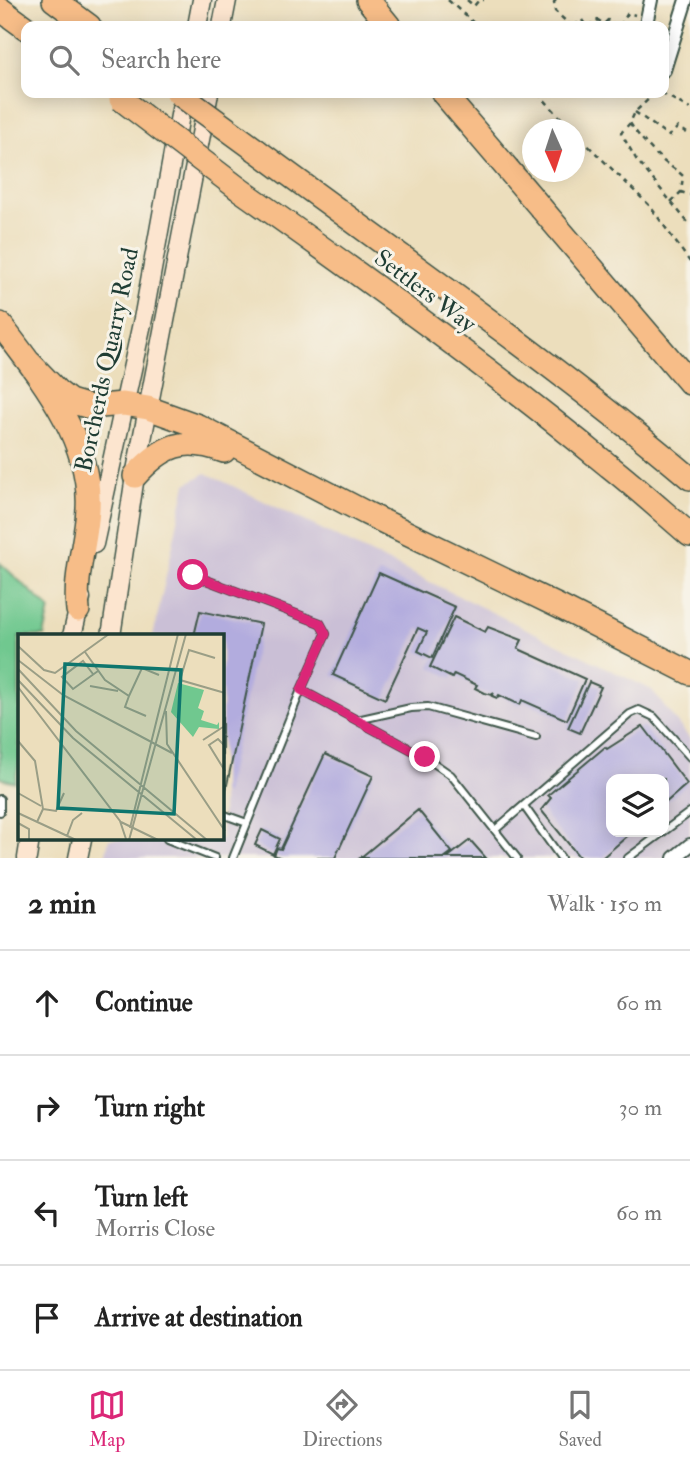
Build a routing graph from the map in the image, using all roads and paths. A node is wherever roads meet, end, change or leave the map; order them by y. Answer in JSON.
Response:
{"nodes":[{"id":1,"x":54,"y":0,"type":"edge"},
{"id":2,"x":202,"y":0,"type":"edge"},
{"id":3,"x":227,"y":0,"type":"edge"},
{"id":4,"x":368,"y":0,"type":"edge"},
{"id":5,"x":448,"y":0,"type":"edge"},
{"id":6,"x":467,"y":0,"type":"edge"},
{"id":7,"x":482,"y":0,"type":"edge"},
{"id":8,"x":556,"y":0,"type":"edge"},
{"id":9,"x":652,"y":0,"type":"edge"},
{"id":10,"x":686,"y":0,"type":"edge"},
{"id":11,"x":0,"y":9,"type":"edge"},
{"id":12,"x":648,"y":19,"type":"dead end"},
{"id":13,"x":82,"y":21,"type":"edge"},
{"id":14,"x":198,"y":21,"type":"edge"},
{"id":15,"x":223,"y":21,"type":"edge"},
{"id":16,"x":385,"y":21,"type":"edge"},
{"id":17,"x":471,"y":21,"type":"edge"},
{"id":18,"x":567,"y":21,"type":"edge"},
{"id":19,"x":21,"y":24,"type":"edge"},
{"id":20,"x":669,"y":53,"type":"edge"},
{"id":21,"x":669,"y":97,"type":"edge"},
{"id":22,"x":120,"y":98,"type":"edge"},
{"id":23,"x":183,"y":98,"type":"edge"},
{"id":24,"x":185,"y":98,"type":"edge"},
{"id":25,"x":208,"y":98,"type":"edge"},
{"id":26,"x":447,"y":98,"type":"edge"},
{"id":27,"x":543,"y":98,"type":"edge"},
{"id":28,"x":644,"y":98,"type":"edge"},
{"id":29,"x":648,"y":98,"type":"edge"},
{"id":30,"x":645,"y":101,"type":"junction"},
{"id":31,"x":690,"y":109,"type":"edge"},
{"id":32,"x":635,"y":112,"type":"junction"},
{"id":33,"x":562,"y":119,"type":"edge"},
{"id":34,"x":630,"y":123,"type":"junction"},
{"id":35,"x":690,"y":135,"type":"edge"},
{"id":36,"x":585,"y":143,"type":"edge"},
{"id":37,"x":681,"y":192,"type":"junction"},
{"id":38,"x":690,"y":195,"type":"edge"},
{"id":39,"x":671,"y":202,"type":"junction"},
{"id":40,"x":690,"y":225,"type":"edge"},
{"id":41,"x":690,"y":262,"type":"edge"},
{"id":42,"x":0,"y":324,"type":"edge"},
{"id":43,"x":30,"y":363,"type":"junction"},
{"id":44,"x":690,"y":383,"type":"edge"},
{"id":45,"x":123,"y":404,"type":"junction"},
{"id":46,"x":148,"y":408,"type":"junction"},
{"id":47,"x":290,"y":475,"type":"junction"},
{"id":48,"x":135,"y":476,"type":"junction"},
{"id":49,"x":690,"y":478,"type":"edge"},
{"id":50,"x":690,"y":535,"type":"edge"},
{"id":51,"x":193,"y":575,"type":"dead end"},
{"id":52,"x":78,"y":610,"type":"junction"},
{"id":53,"x":72,"y":634,"type":"edge"},
{"id":54,"x":111,"y":634,"type":"edge"},
{"id":55,"x":690,"y":673,"type":"edge"},
{"id":56,"x":301,"y":690,"type":"junction"},
{"id":57,"x":356,"y":720,"type":"junction"},
{"id":58,"x":536,"y":737,"type":"dead end"},
{"id":59,"x":690,"y":757,"type":"edge"},
{"id":60,"x":0,"y":799,"type":"edge"},
{"id":61,"x":524,"y":806,"type":"junction"},
{"id":62,"x":0,"y":812,"type":"edge"},
{"id":63,"x":690,"y":813,"type":"edge"},
{"id":64,"x":224,"y":815,"type":"edge"},
{"id":65,"x":247,"y":823,"type":"junction"},
{"id":66,"x":495,"y":830,"type":"junction"},
{"id":67,"x":172,"y":841,"type":"edge"},
{"id":68,"x":690,"y":845,"type":"edge"},
{"id":69,"x":215,"y":858,"type":"edge"},
{"id":70,"x":233,"y":858,"type":"edge"},
{"id":71,"x":517,"y":858,"type":"edge"},
{"id":72,"x":561,"y":858,"type":"edge"},
{"id":73,"x":628,"y":858,"type":"edge"},
{"id":74,"x":674,"y":858,"type":"edge"}],
"edges":[{"from":1,"to":13,"type":"highway"},
{"from":2,"to":14,"type":"main road"},
{"from":3,"to":15,"type":"main road"},
{"from":4,"to":16,"type":"highway"},
{"from":5,"to":17,"type":"path"},
{"from":6,"to":7,"type":"path"},
{"from":8,"to":18,"type":"path"},
{"from":9,"to":12,"type":"street"},
{"from":10,"to":20,"type":"street"},
{"from":11,"to":19,"type":"highway"},
{"from":21,"to":31,"type":"path"},
{"from":22,"to":50,"type":"highway","name":"Settlers Way","bridge":true},
{"from":23,"to":45,"type":"main road","name":"Borcherds Quarry Road"},
{"from":24,"to":49,"type":"highway","name":"Settlers Way","bridge":true},
{"from":25,"to":46,"type":"main road","name":"Borcherds Quarry Road"},
{"from":26,"to":44,"type":"highway"},
{"from":27,"to":33,"type":"path"},
{"from":28,"to":30,"type":"path"},
{"from":29,"to":30,"type":"path"},
{"from":30,"to":32,"type":"path"},
{"from":32,"to":34,"type":"path"},
{"from":32,"to":35,"type":"path"},
{"from":34,"to":37,"type":"path"},
{"from":34,"to":39,"type":"path"},
{"from":36,"to":41,"type":"path"},
{"from":37,"to":38,"type":"path"},
{"from":37,"to":39,"type":"path"},
{"from":39,"to":40,"type":"path"},
{"from":42,"to":43,"type":"highway"},
{"from":43,"to":45,"type":"highway"},
{"from":43,"to":52,"type":"highway"},
{"from":45,"to":46,"type":"highway"},
{"from":45,"to":52,"type":"main road","name":"Borcherds Quarry Road"},
{"from":46,"to":47,"type":"highway"},
{"from":46,"to":48,"type":"main road","name":"Borcherds Quarry Road"},
{"from":47,"to":48,"type":"highway"},
{"from":47,"to":55,"type":"highway"},
{"from":48,"to":54,"type":"main road","name":"Borcherds Quarry Road"},
{"from":51,"to":56,"type":"lane"},
{"from":52,"to":53,"type":"main road","name":"Borcherds Quarry Road"},
{"from":56,"to":57,"type":"lane"},
{"from":56,"to":65,"type":"lane"},
{"from":57,"to":58,"type":"lane"},
{"from":57,"to":66,"type":"lane"},
{"from":59,"to":61,"type":"lane"},
{"from":60,"to":62,"type":"lane"},
{"from":61,"to":66,"type":"lane"},
{"from":61,"to":72,"type":"lane"},
{"from":63,"to":73,"type":"lane"},
{"from":64,"to":65,"type":"lane"},
{"from":65,"to":70,"type":"lane"},
{"from":66,"to":71,"type":"lane"},
{"from":67,"to":69,"type":"lane"},
{"from":68,"to":74,"type":"street"}]}
